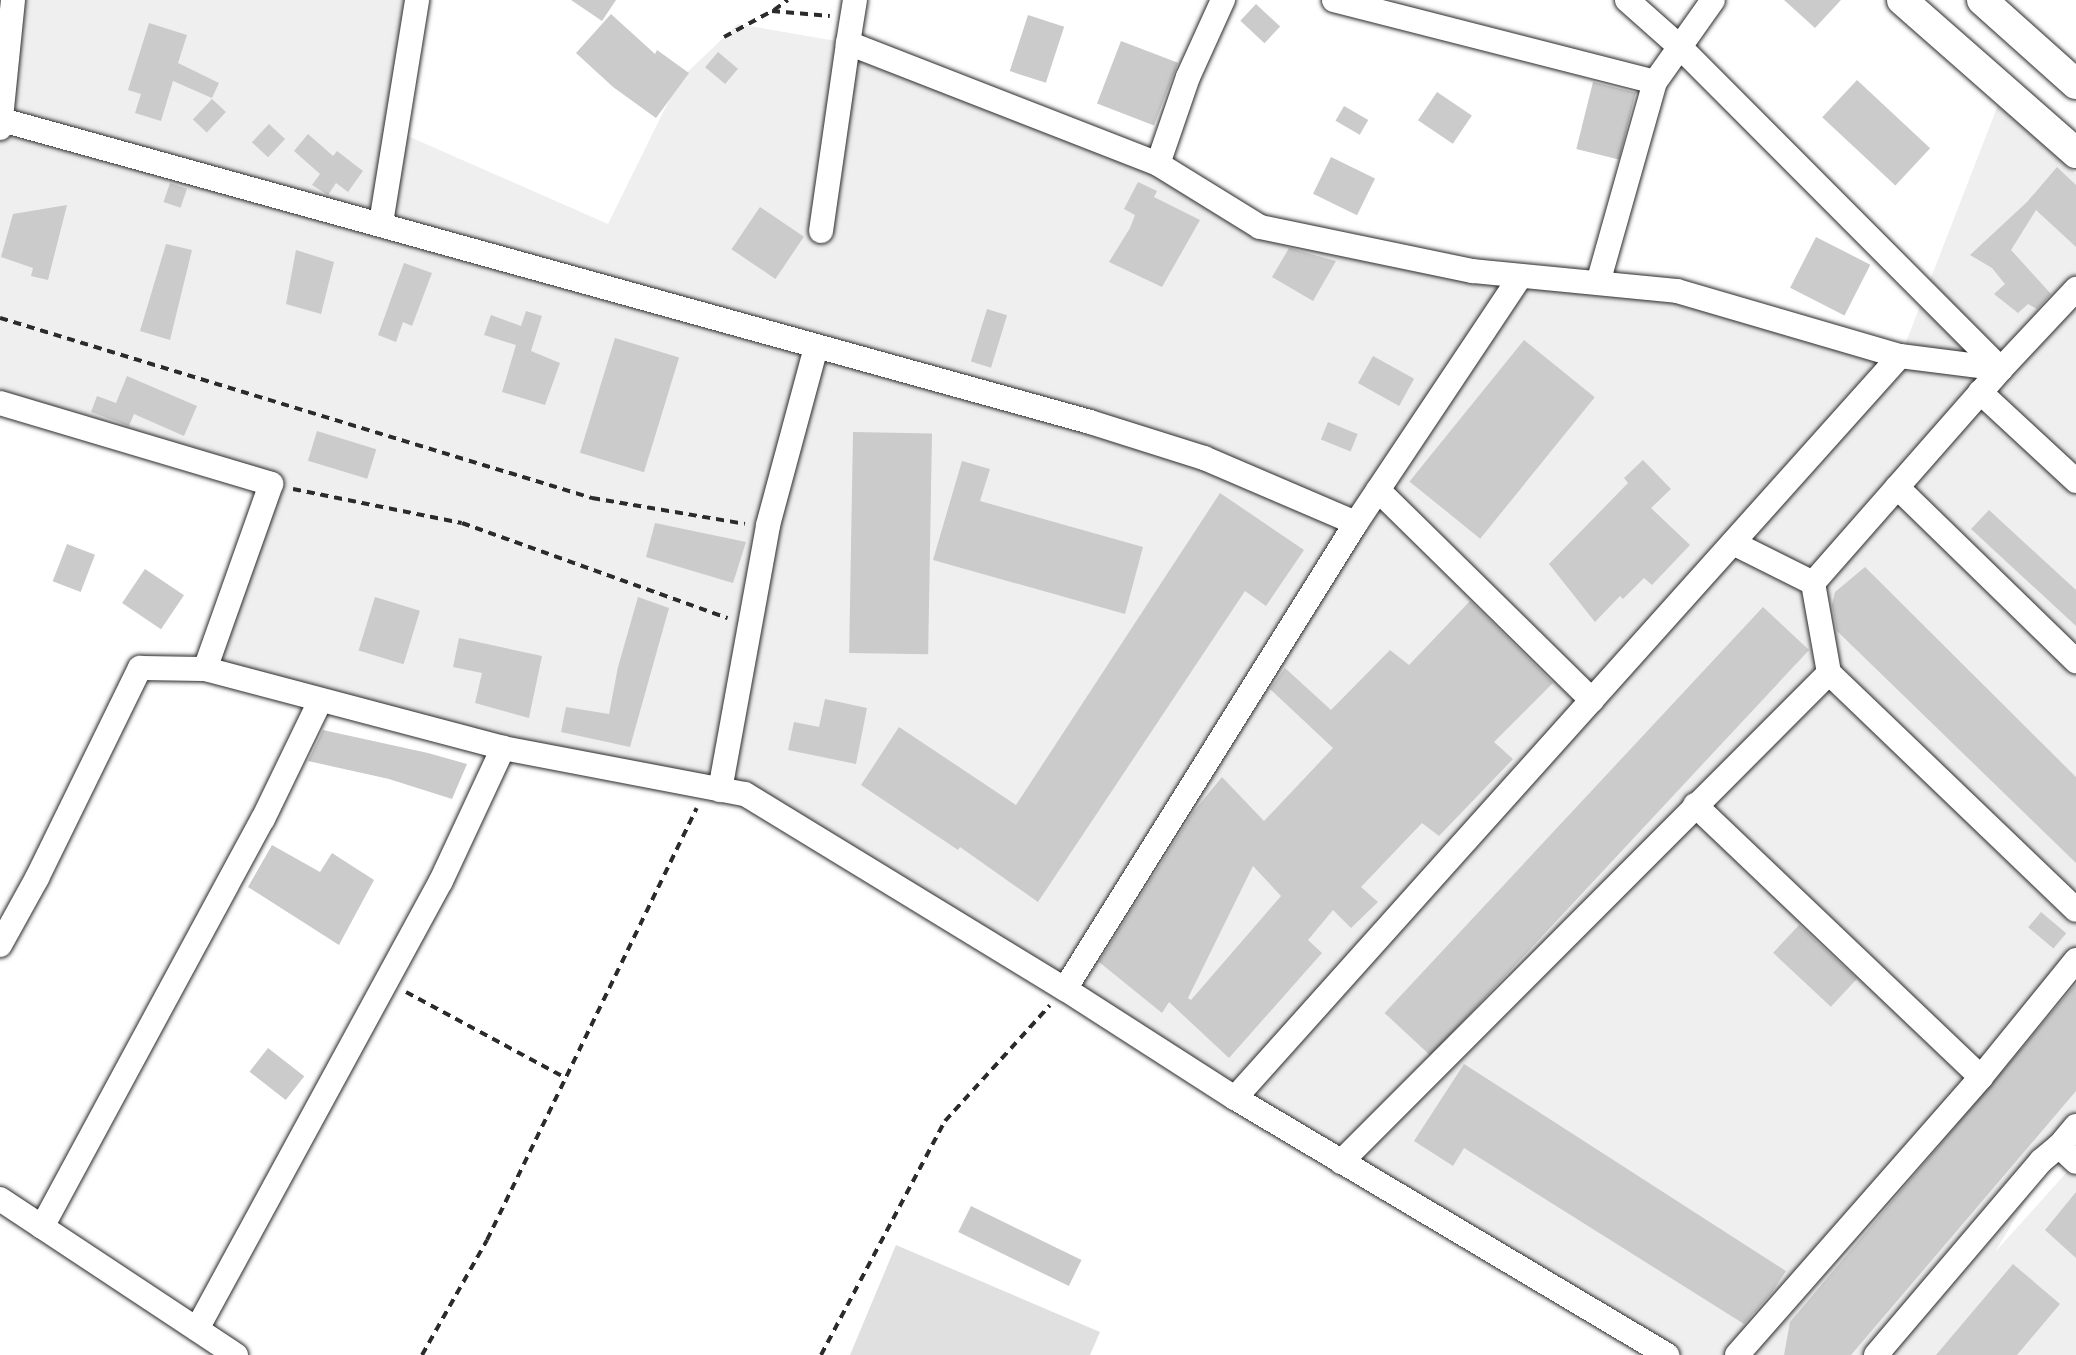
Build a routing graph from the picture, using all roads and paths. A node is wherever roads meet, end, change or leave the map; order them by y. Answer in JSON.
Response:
{"nodes":[{"id":1,"x":13,"y":0,"type":"edge"},
{"id":2,"x":417,"y":0,"type":"edge"},
{"id":3,"x":788,"y":0,"type":"edge"},
{"id":4,"x":1223,"y":0,"type":"edge"},
{"id":5,"x":1334,"y":0,"type":"edge"},
{"id":6,"x":1627,"y":0,"type":"edge"},
{"id":7,"x":1713,"y":0,"type":"edge"},
{"id":8,"x":1902,"y":0,"type":"edge"},
{"id":9,"x":1982,"y":0,"type":"edge"},
{"id":10,"x":1371,"y":4,"type":"edge"},
{"id":11,"x":772,"y":11,"type":"junction"},
{"id":12,"x":851,"y":21,"type":"edge"},
{"id":13,"x":724,"y":37,"type":"dead end"},
{"id":14,"x":1681,"y":48,"type":"junction"},
{"id":15,"x":1655,"y":82,"type":"junction"},
{"id":16,"x":2076,"y":84,"type":"edge"},
{"id":17,"x":1,"y":124,"type":"edge"},
{"id":18,"x":2076,"y":153,"type":"edge"},
{"id":19,"x":1158,"y":164,"type":"junction"},
{"id":20,"x":381,"y":223,"type":"junction"},
{"id":21,"x":821,"y":231,"type":"dead end"},
{"id":22,"x":1521,"y":276,"type":"junction"},
{"id":23,"x":1598,"y":283,"type":"junction"},
{"id":24,"x":2076,"y":289,"type":"edge"},
{"id":25,"x":0,"y":318,"type":"edge"},
{"id":26,"x":816,"y":347,"type":"junction"},
{"id":27,"x":1900,"y":356,"type":"junction"},
{"id":28,"x":2001,"y":369,"type":"junction"},
{"id":29,"x":1980,"y":392,"type":"junction"},
{"id":30,"x":0,"y":403,"type":"edge"},
{"id":31,"x":2076,"y":481,"type":"edge"},
{"id":32,"x":271,"y":484,"type":"junction"},
{"id":33,"x":1897,"y":487,"type":"junction"},
{"id":34,"x":1378,"y":490,"type":"junction"},
{"id":35,"x":1356,"y":523,"type":"junction"},
{"id":36,"x":768,"y":525,"type":"junction"},
{"id":37,"x":1733,"y":543,"type":"junction"},
{"id":38,"x":1813,"y":583,"type":"junction"},
{"id":39,"x":749,"y":626,"type":"junction"},
{"id":40,"x":2076,"y":661,"type":"edge"},
{"id":41,"x":205,"y":669,"type":"junction"},
{"id":42,"x":1829,"y":673,"type":"junction"},
{"id":43,"x":1592,"y":700,"type":"junction"},
{"id":44,"x":320,"y":701,"type":"junction"},
{"id":45,"x":503,"y":748,"type":"junction"},
{"id":46,"x":713,"y":789,"type":"junction"},
{"id":47,"x":1695,"y":805,"type":"junction"},
{"id":48,"x":2076,"y":910,"type":"edge"},
{"id":49,"x":0,"y":945,"type":"edge"},
{"id":50,"x":2076,"y":960,"type":"edge"},
{"id":51,"x":387,"y":981,"type":"junction"},
{"id":52,"x":1065,"y":989,"type":"junction"},
{"id":53,"x":1981,"y":1077,"type":"junction"},
{"id":54,"x":566,"y":1078,"type":"junction"},
{"id":55,"x":1235,"y":1098,"type":"junction"},
{"id":56,"x":2076,"y":1126,"type":"edge"},
{"id":57,"x":2068,"y":1154,"type":"edge"},
{"id":58,"x":1341,"y":1162,"type":"junction"},
{"id":59,"x":0,"y":1199,"type":"edge"},
{"id":60,"x":42,"y":1227,"type":"junction"},
{"id":61,"x":197,"y":1329,"type":"junction"},
{"id":62,"x":236,"y":1355,"type":"edge"},
{"id":63,"x":422,"y":1355,"type":"edge"},
{"id":64,"x":821,"y":1355,"type":"edge"},
{"id":65,"x":1667,"y":1355,"type":"edge"},
{"id":66,"x":1737,"y":1355,"type":"edge"},
{"id":67,"x":1876,"y":1355,"type":"edge"}],
"edges":[{"from":1,"to":17,"type":"street"},
{"from":2,"to":20,"type":"street"},
{"from":3,"to":11,"type":"path"},
{"from":4,"to":19,"type":"street"},
{"from":5,"to":10,"type":"street"},
{"from":6,"to":14,"type":"street"},
{"from":7,"to":14,"type":"street"},
{"from":8,"to":18,"type":"main road"},
{"from":9,"to":16,"type":"main road"},
{"from":10,"to":15,"type":"street"},
{"from":11,"to":12,"type":"path"},
{"from":11,"to":13,"type":"path"},
{"from":12,"to":19,"type":"street"},
{"from":12,"to":21,"type":"street"},
{"from":14,"to":15,"type":"street"},
{"from":14,"to":28,"type":"street"},
{"from":15,"to":23,"type":"street"},
{"from":17,"to":20,"type":"street"},
{"from":19,"to":22,"type":"street"},
{"from":20,"to":26,"type":"street"},
{"from":22,"to":23,"type":"street"},
{"from":22,"to":34,"type":"street"},
{"from":23,"to":27,"type":"street"},
{"from":24,"to":28,"type":"street"},
{"from":25,"to":36,"type":"path"},
{"from":26,"to":35,"type":"street"},
{"from":26,"to":36,"type":"street"},
{"from":27,"to":28,"type":"street"},
{"from":27,"to":37,"type":"street"},
{"from":28,"to":29,"type":"street"},
{"from":29,"to":31,"type":"street"},
{"from":29,"to":33,"type":"street"},
{"from":30,"to":32,"type":"street"},
{"from":32,"to":39,"type":"path"},
{"from":32,"to":41,"type":"street"},
{"from":33,"to":38,"type":"street"},
{"from":33,"to":40,"type":"street"},
{"from":34,"to":35,"type":"street"},
{"from":34,"to":43,"type":"street"},
{"from":35,"to":52,"type":"street"},
{"from":36,"to":39,"type":"street"},
{"from":37,"to":38,"type":"street"},
{"from":37,"to":43,"type":"street"},
{"from":38,"to":42,"type":"street"},
{"from":39,"to":46,"type":"street"},
{"from":41,"to":44,"type":"street"},
{"from":41,"to":49,"type":"street"},
{"from":42,"to":47,"type":"street"},
{"from":42,"to":48,"type":"street"},
{"from":43,"to":55,"type":"street"},
{"from":44,"to":45,"type":"street"},
{"from":44,"to":60,"type":"street"},
{"from":45,"to":46,"type":"street"},
{"from":45,"to":51,"type":"street"},
{"from":46,"to":52,"type":"street"},
{"from":46,"to":54,"type":"path"},
{"from":47,"to":53,"type":"street"},
{"from":47,"to":58,"type":"street"},
{"from":50,"to":53,"type":"street"},
{"from":51,"to":54,"type":"path"},
{"from":51,"to":61,"type":"street"},
{"from":52,"to":55,"type":"street"},
{"from":52,"to":64,"type":"path"},
{"from":53,"to":66,"type":"street"},
{"from":54,"to":63,"type":"path"},
{"from":55,"to":58,"type":"street"},
{"from":56,"to":57,"type":"street"},
{"from":57,"to":67,"type":"street"},
{"from":58,"to":65,"type":"street"},
{"from":59,"to":60,"type":"street"},
{"from":60,"to":61,"type":"street"},
{"from":61,"to":62,"type":"street"}]}
